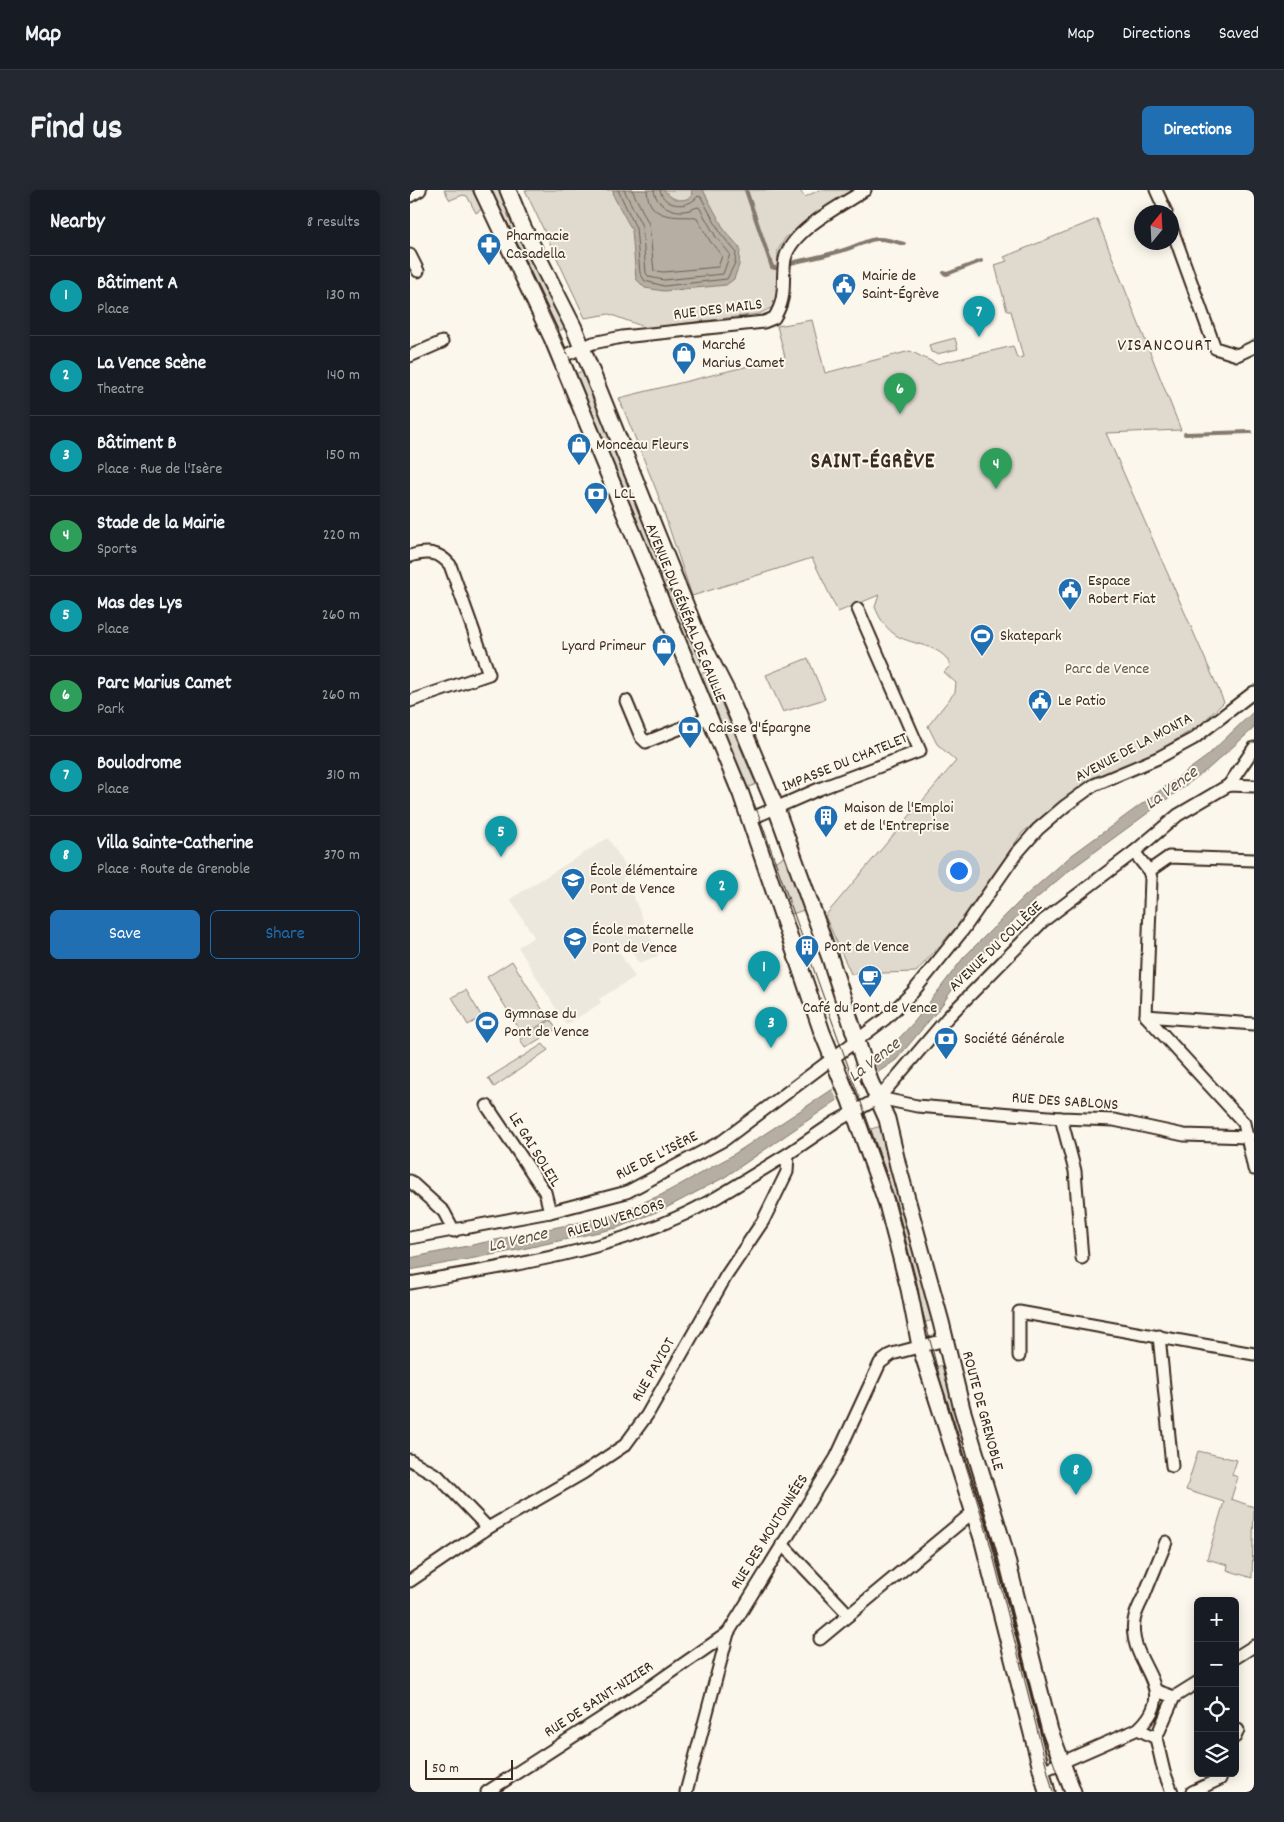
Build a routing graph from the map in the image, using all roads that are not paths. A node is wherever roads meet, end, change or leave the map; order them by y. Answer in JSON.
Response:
{"nodes":[{"id":1,"x":420,"y":190,"type":"edge"},
{"id":2,"x":482,"y":190,"type":"edge"},
{"id":3,"x":508,"y":190,"type":"edge"},
{"id":4,"x":865,"y":190,"type":"edge"},
{"id":5,"x":1156,"y":190,"type":"edge"},
{"id":6,"x":410,"y":196,"type":"edge"},
{"id":7,"x":1163,"y":205,"type":"edge"},
{"id":8,"x":1179,"y":248,"type":"edge"},
{"id":9,"x":410,"y":255,"type":"edge"},
{"id":10,"x":418,"y":271,"type":"dead end"},
{"id":11,"x":442,"y":342,"type":"dead end"},
{"id":12,"x":1254,"y":347,"type":"edge"},
{"id":13,"x":582,"y":348,"type":"junction"},
{"id":14,"x":410,"y":356,"type":"edge"},
{"id":15,"x":559,"y":358,"type":"junction"},
{"id":16,"x":410,"y":556,"type":"edge"},
{"id":17,"x":858,"y":609,"type":"dead end"},
{"id":18,"x":1254,"y":692,"type":"edge"},
{"id":19,"x":410,"y":701,"type":"edge"},
{"id":20,"x":626,"y":701,"type":"dead end"},
{"id":21,"x":709,"y":717,"type":"junction"},
{"id":22,"x":1254,"y":748,"type":"edge"},
{"id":23,"x":1229,"y":785,"type":"junction"},
{"id":24,"x":1254,"y":786,"type":"edge"},
{"id":25,"x":776,"y":808,"type":"junction"},
{"id":26,"x":750,"y":819,"type":"junction"},
{"id":27,"x":1134,"y":852,"type":"junction"},
{"id":28,"x":1254,"y":860,"type":"edge"},
{"id":29,"x":1149,"y":872,"type":"junction"},
{"id":30,"x":1146,"y":1016,"type":"junction"},
{"id":31,"x":1254,"y":1024,"type":"edge"},
{"id":32,"x":859,"y":1046,"type":"junction"},
{"id":33,"x":834,"y":1064,"type":"junction"},
{"id":34,"x":879,"y":1098,"type":"junction"},
{"id":35,"x":487,"y":1106,"type":"dead end"},
{"id":36,"x":852,"y":1106,"type":"junction"},
{"id":37,"x":1061,"y":1118,"type":"junction"},
{"id":38,"x":1250,"y":1133,"type":"edge"},
{"id":39,"x":788,"y":1154,"type":"junction"},
{"id":40,"x":1254,"y":1169,"type":"edge"},
{"id":41,"x":410,"y":1181,"type":"edge"},
{"id":42,"x":550,"y":1212,"type":"junction"},
{"id":43,"x":454,"y":1231,"type":"junction"},
{"id":44,"x":410,"y":1238,"type":"edge"},
{"id":45,"x":1082,"y":1258,"type":"dead end"},
{"id":46,"x":410,"y":1283,"type":"edge"},
{"id":47,"x":1158,"y":1336,"type":"junction"},
{"id":48,"x":945,"y":1340,"type":"junction"},
{"id":49,"x":920,"y":1346,"type":"junction"},
{"id":50,"x":1254,"y":1354,"type":"edge"},
{"id":51,"x":1019,"y":1356,"type":"dead end"},
{"id":52,"x":410,"y":1460,"type":"edge"},
{"id":53,"x":1172,"y":1466,"type":"dead end"},
{"id":54,"x":973,"y":1512,"type":"junction"},
{"id":55,"x":488,"y":1528,"type":"junction"},
{"id":56,"x":1166,"y":1542,"type":"dead end"},
{"id":57,"x":782,"y":1544,"type":"junction"},
{"id":58,"x":410,"y":1581,"type":"edge"},
{"id":59,"x":849,"y":1614,"type":"junction"},
{"id":60,"x":728,"y":1633,"type":"junction"},
{"id":61,"x":820,"y":1639,"type":"dead end"},
{"id":62,"x":1254,"y":1646,"type":"edge"},
{"id":63,"x":1239,"y":1655,"type":"edge"},
{"id":64,"x":1194,"y":1684,"type":"edge"},
{"id":65,"x":1157,"y":1691,"type":"junction"},
{"id":66,"x":1174,"y":1697,"type":"junction"},
{"id":67,"x":1138,"y":1729,"type":"junction"},
{"id":68,"x":1156,"y":1738,"type":"junction"},
{"id":69,"x":1061,"y":1763,"type":"junction"},
{"id":70,"x":1042,"y":1771,"type":"junction"},
{"id":71,"x":1221,"y":1777,"type":"edge"},
{"id":72,"x":486,"y":1792,"type":"edge"},
{"id":73,"x":686,"y":1792,"type":"edge"},
{"id":74,"x":1047,"y":1792,"type":"edge"},
{"id":75,"x":1073,"y":1792,"type":"edge"},
{"id":76,"x":1172,"y":1792,"type":"edge"},
{"id":77,"x":1192,"y":1792,"type":"edge"}],
"edges":[{"from":1,"to":6,"type":"street"},
{"from":2,"to":15,"type":"main road","name":"AVENUE DU GÉNÉRAL DE GAULLE"},
{"from":3,"to":13,"type":"main road","name":"AVENUE DU GÉNÉRAL DE GAULLE"},
{"from":4,"to":13,"type":"street","name":"RUE DES MAILS"},
{"from":5,"to":7,"type":"street"},
{"from":8,"to":12,"type":"street"},
{"from":9,"to":10,"type":"street"},
{"from":11,"to":14,"type":"street"},
{"from":13,"to":15,"type":"street","name":"RUE DES MAILS"},
{"from":13,"to":25,"type":"main road","name":"AVENUE DU GÉNÉRAL DE GAULLE"},
{"from":15,"to":21,"type":"main road","name":"AVENUE DU GÉNÉRAL DE GAULLE"},
{"from":16,"to":19,"type":"street"},
{"from":17,"to":25,"type":"street","name":"IMPASSE DU CHATELET"},
{"from":18,"to":32,"type":"street","name":"AVENUE DE LA MONTA"},
{"from":20,"to":21,"type":"street"},
{"from":21,"to":26,"type":"main road","name":"AVENUE DU GÉNÉRAL DE GAULLE"},
{"from":22,"to":23,"type":"street"},
{"from":23,"to":24,"type":"street"},
{"from":23,"to":27,"type":"street","name":"AVENUE DU COLLÈGE"},
{"from":25,"to":26,"type":"street","name":"IMPASSE DU CHATELET"},
{"from":25,"to":32,"type":"main road","name":"AVENUE DU GÉNÉRAL DE GAULLE"},
{"from":26,"to":33,"type":"main road","name":"AVENUE DU GÉNÉRAL DE GAULLE"},
{"from":27,"to":29,"type":"street"},
{"from":27,"to":34,"type":"street","name":"AVENUE DU COLLÈGE"},
{"from":28,"to":29,"type":"street"},
{"from":29,"to":30,"type":"street"},
{"from":30,"to":31,"type":"street"},
{"from":30,"to":38,"type":"street"},
{"from":32,"to":33,"type":"street","name":"RUE DE L'ISÈRE"},
{"from":32,"to":34,"type":"main road","name":"ROUTE DE GRENOBLE"},
{"from":33,"to":36,"type":"main road"},
{"from":33,"to":42,"type":"street","name":"RUE DE L'ISÈRE"},
{"from":34,"to":36,"type":"street","name":"AVENUE DU COLLÈGE"},
{"from":34,"to":37,"type":"street","name":"RUE DES SABLONS"},
{"from":34,"to":48,"type":"main road","name":"ROUTE DE GRENOBLE"},
{"from":35,"to":42,"type":"street","name":"LE GAI SOLEIL"},
{"from":36,"to":39,"type":"street"},
{"from":36,"to":49,"type":"main road"},
{"from":37,"to":38,"type":"street","name":"RUE DES SABLONS"},
{"from":37,"to":45,"type":"street"},
{"from":38,"to":40,"type":"street"},
{"from":39,"to":46,"type":"street","name":"RUE DU VERCORS"},
{"from":39,"to":55,"type":"street","name":"RUE PAVIOT"},
{"from":41,"to":43,"type":"street"},
{"from":42,"to":43,"type":"street","name":"RUE DE L'ISÈRE"},
{"from":43,"to":44,"type":"street","name":"RUE DE L'ISÈRE"},
{"from":47,"to":50,"type":"street"},
{"from":47,"to":51,"type":"street"},
{"from":47,"to":53,"type":"street"},
{"from":48,"to":49,"type":"street","name":"RUE DES MOUTONNÉES"},
{"from":48,"to":69,"type":"main road","name":"ROUTE DE GRENOBLE"},
{"from":49,"to":54,"type":"main road"},
{"from":49,"to":57,"type":"street","name":"RUE DES MOUTONNÉES"},
{"from":52,"to":55,"type":"street"},
{"from":54,"to":59,"type":"street"},
{"from":54,"to":70,"type":"main road"},
{"from":55,"to":58,"type":"street","name":"RUE PAVIOT"},
{"from":56,"to":65,"type":"street"},
{"from":57,"to":59,"type":"street"},
{"from":57,"to":60,"type":"street","name":"RUE DES MOUTONNÉES"},
{"from":59,"to":61,"type":"street"},
{"from":60,"to":72,"type":"street","name":"RUE DE SAINT-NIZIER"},
{"from":60,"to":73,"type":"street","name":"RUE DES MOUTONNÉES"},
{"from":62,"to":63,"type":"street"},
{"from":64,"to":66,"type":"street"},
{"from":65,"to":66,"type":"street"},
{"from":65,"to":67,"type":"street"},
{"from":66,"to":68,"type":"street"},
{"from":67,"to":68,"type":"street"},
{"from":67,"to":69,"type":"street"},
{"from":68,"to":76,"type":"street"},
{"from":69,"to":70,"type":"street"},
{"from":69,"to":75,"type":"main road","name":"ROUTE DE GRENOBLE"},
{"from":70,"to":74,"type":"main road"},
{"from":71,"to":77,"type":"street"}]}
